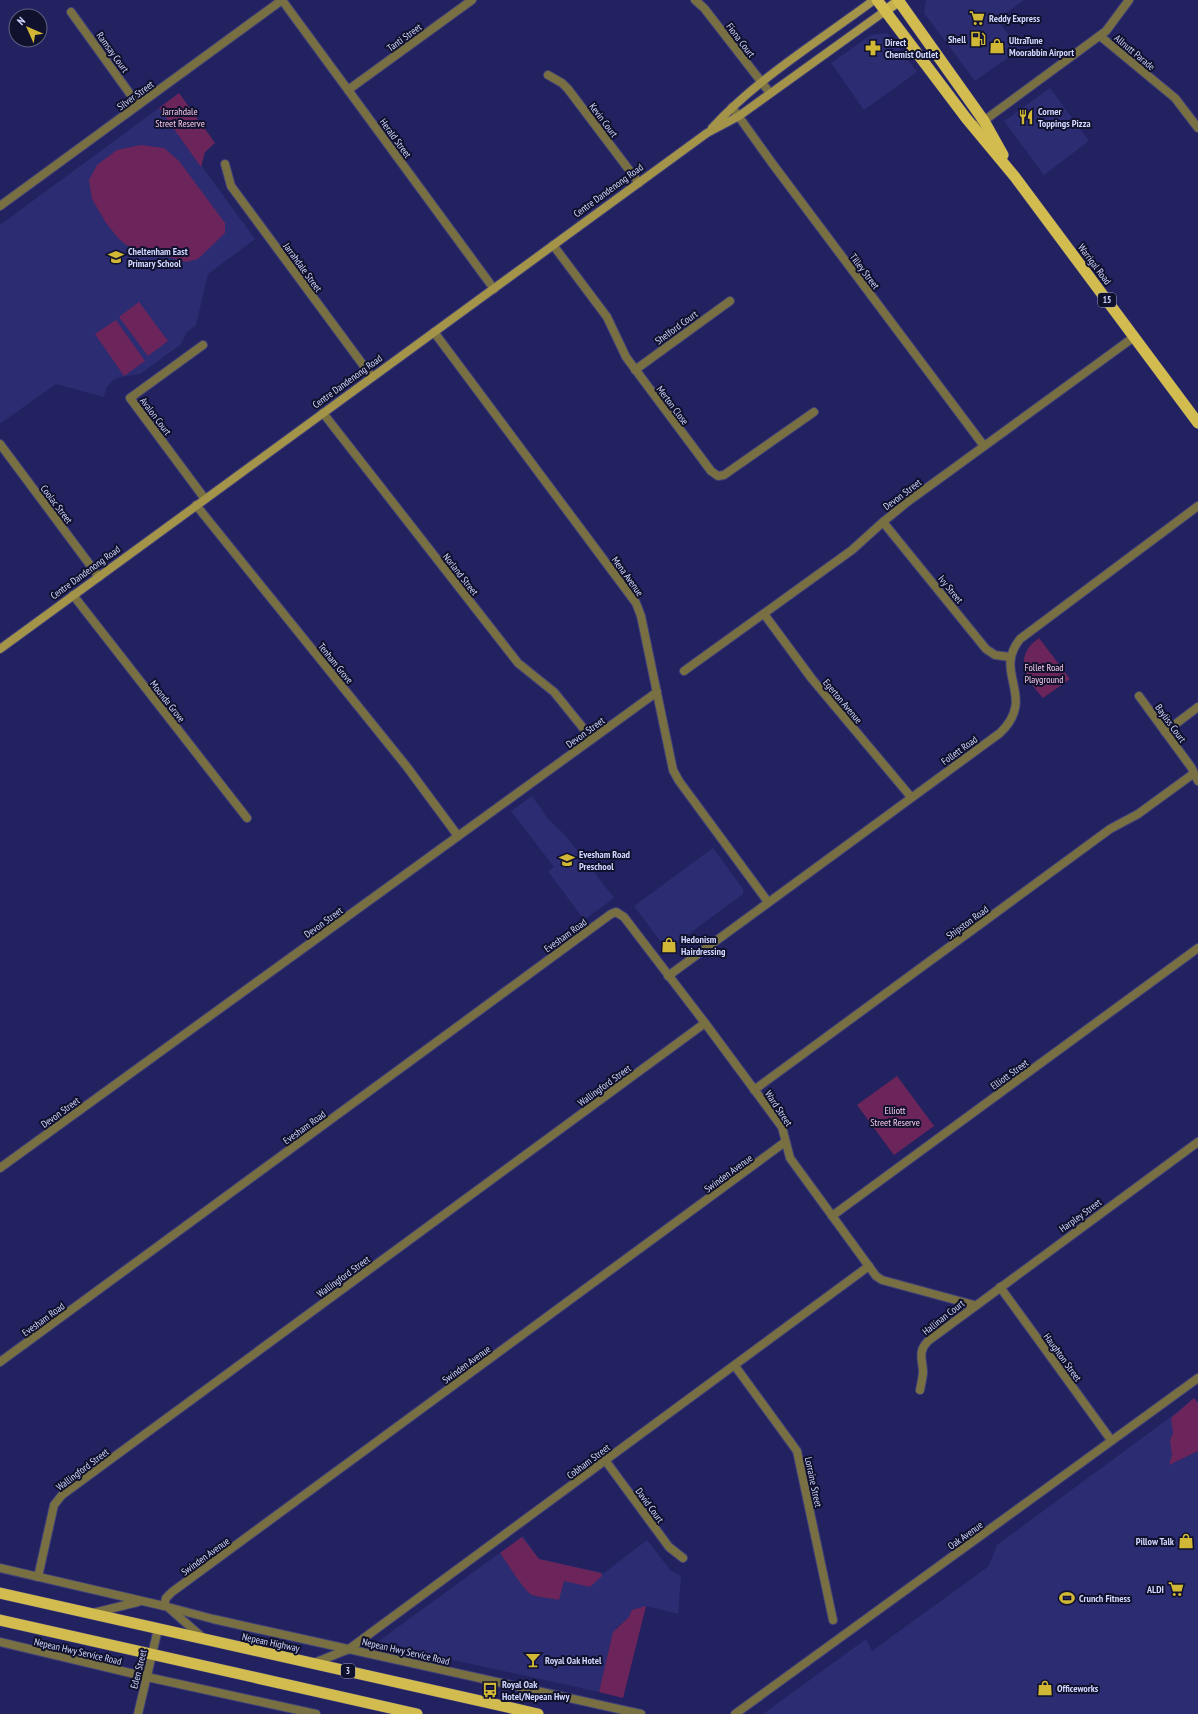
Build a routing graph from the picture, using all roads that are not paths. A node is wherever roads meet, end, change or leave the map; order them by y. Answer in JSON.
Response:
{"nodes":[{"id":1,"x":282,"y":0,"type":"edge"},
{"id":2,"x":472,"y":0,"type":"edge"},
{"id":3,"x":695,"y":0,"type":"edge"},
{"id":4,"x":876,"y":0,"type":"edge"},
{"id":5,"x":899,"y":0,"type":"edge"},
{"id":6,"x":1129,"y":0,"type":"edge"},
{"id":7,"x":885,"y":11,"type":"junction"},
{"id":8,"x":71,"y":12,"type":"dead end"},
{"id":9,"x":1100,"y":36,"type":"junction"},
{"id":10,"x":548,"y":75,"type":"dead end"},
{"id":11,"x":761,"y":82,"type":"junction"},
{"id":12,"x":348,"y":90,"type":"junction"},
{"id":13,"x":770,"y":93,"type":"junction"},
{"id":14,"x":138,"y":104,"type":"junction"},
{"id":15,"x":732,"y":107,"type":"junction"},
{"id":16,"x":739,"y":116,"type":"junction"},
{"id":17,"x":984,"y":121,"type":"junction"},
{"id":18,"x":1198,"y":126,"type":"edge"},
{"id":19,"x":974,"y":128,"type":"junction"},
{"id":20,"x":707,"y":133,"type":"junction"},
{"id":21,"x":225,"y":164,"type":"dead end"},
{"id":22,"x":1015,"y":177,"type":"junction"},
{"id":23,"x":639,"y":183,"type":"junction"},
{"id":24,"x":0,"y":206,"type":"edge"},
{"id":25,"x":553,"y":245,"type":"junction"},
{"id":26,"x":494,"y":289,"type":"junction"},
{"id":27,"x":730,"y":301,"type":"dead end"},
{"id":28,"x":434,"y":332,"type":"junction"},
{"id":29,"x":1134,"y":337,"type":"junction"},
{"id":30,"x":203,"y":345,"type":"dead end"},
{"id":31,"x":635,"y":370,"type":"junction"},
{"id":32,"x":372,"y":377,"type":"junction"},
{"id":33,"x":814,"y":412,"type":"dead end"},
{"id":34,"x":324,"y":413,"type":"junction"},
{"id":35,"x":1198,"y":423,"type":"edge"},
{"id":36,"x":0,"y":444,"type":"edge"},
{"id":37,"x":984,"y":446,"type":"junction"},
{"id":38,"x":205,"y":499,"type":"junction"},
{"id":39,"x":196,"y":505,"type":"junction"},
{"id":40,"x":1198,"y":506,"type":"edge"},
{"id":41,"x":883,"y":522,"type":"junction"},
{"id":42,"x":99,"y":577,"type":"junction"},
{"id":43,"x":73,"y":595,"type":"junction"},
{"id":44,"x":764,"y":614,"type":"junction"},
{"id":45,"x":0,"y":649,"type":"edge"},
{"id":46,"x":1010,"y":658,"type":"junction"},
{"id":47,"x":684,"y":671,"type":"dead end"},
{"id":48,"x":657,"y":692,"type":"junction"},
{"id":49,"x":1139,"y":696,"type":"dead end"},
{"id":50,"x":1198,"y":707,"type":"edge"},
{"id":51,"x":1165,"y":732,"type":"junction"},
{"id":52,"x":592,"y":739,"type":"junction"},
{"id":53,"x":1193,"y":774,"type":"junction"},
{"id":54,"x":1198,"y":782,"type":"edge"},
{"id":55,"x":911,"y":797,"type":"junction"},
{"id":56,"x":247,"y":818,"type":"dead end"},
{"id":57,"x":458,"y":836,"type":"junction"},
{"id":58,"x":768,"y":902,"type":"junction"},
{"id":59,"x":620,"y":914,"type":"joint"},
{"id":60,"x":1198,"y":948,"type":"edge"},
{"id":61,"x":668,"y":976,"type":"junction"},
{"id":62,"x":705,"y":1023,"type":"junction"},
{"id":63,"x":754,"y":1090,"type":"junction"},
{"id":64,"x":786,"y":1142,"type":"junction"},
{"id":65,"x":1198,"y":1142,"type":"edge"},
{"id":66,"x":0,"y":1168,"type":"edge"},
{"id":67,"x":832,"y":1216,"type":"junction"},
{"id":68,"x":868,"y":1266,"type":"junction"},
{"id":69,"x":1000,"y":1287,"type":"junction"},
{"id":70,"x":974,"y":1305,"type":"junction"},
{"id":71,"x":0,"y":1362,"type":"edge"},
{"id":72,"x":735,"y":1366,"type":"junction"},
{"id":73,"x":1198,"y":1378,"type":"edge"},
{"id":74,"x":920,"y":1390,"type":"dead end"},
{"id":75,"x":1111,"y":1440,"type":"junction"},
{"id":76,"x":605,"y":1460,"type":"junction"},
{"id":77,"x":683,"y":1558,"type":"dead end"},
{"id":78,"x":0,"y":1568,"type":"edge"},
{"id":79,"x":38,"y":1577,"type":"junction"},
{"id":80,"x":0,"y":1593,"type":"edge"},
{"id":81,"x":144,"y":1602,"type":"junction"},
{"id":82,"x":166,"y":1606,"type":"junction"},
{"id":83,"x":90,"y":1614,"type":"junction"},
{"id":84,"x":0,"y":1620,"type":"edge"},
{"id":85,"x":832,"y":1620,"type":"dead end"},
{"id":86,"x":158,"y":1629,"type":"junction"},
{"id":87,"x":207,"y":1640,"type":"junction"},
{"id":88,"x":0,"y":1642,"type":"edge"},
{"id":89,"x":348,"y":1649,"type":"junction"},
{"id":90,"x":152,"y":1655,"type":"junction"},
{"id":91,"x":314,"y":1663,"type":"junction"},
{"id":92,"x":147,"y":1677,"type":"junction"},
{"id":93,"x":742,"y":1711,"type":"edge"},
{"id":94,"x":138,"y":1714,"type":"edge"},
{"id":95,"x":316,"y":1714,"type":"edge"},
{"id":96,"x":417,"y":1714,"type":"edge"},
{"id":97,"x":538,"y":1714,"type":"edge"},
{"id":98,"x":641,"y":1714,"type":"edge"},
{"id":99,"x":735,"y":1714,"type":"edge"}],
"edges":[{"from":1,"to":12,"type":"street","name":"Herald Street"},
{"from":1,"to":14,"type":"street","name":"Silver Street"},
{"from":2,"to":12,"type":"street","name":"Tanti Street"},
{"from":3,"to":11,"type":"street","name":"Fiona Court"},
{"from":4,"to":7,"type":"highway","name":"Warrigal Road","number":"15"},
{"from":4,"to":11,"type":"main road","name":"Centre Dandenong Road"},
{"from":5,"to":7,"type":"main road","name":"Centre Dandenong Road"},
{"from":5,"to":17,"type":"highway","name":"Warrigal Road","number":"15"},
{"from":6,"to":9,"type":"street"},
{"from":7,"to":13,"type":"main road","name":"Centre Dandenong Road"},
{"from":7,"to":19,"type":"highway","name":"Warrigal Road","number":"15"},
{"from":8,"to":14,"type":"street","name":"Ramsay Court"},
{"from":9,"to":17,"type":"street","name":"Allnutt Parade"},
{"from":9,"to":18,"type":"street","name":"Allnutt Parade"},
{"from":10,"to":23,"type":"street","name":"Kevin Court"},
{"from":11,"to":13,"type":"street","name":"Fiona Court"},
{"from":11,"to":15,"type":"main road","name":"Centre Dandenong Road"},
{"from":12,"to":26,"type":"street","name":"Herald Street"},
{"from":13,"to":16,"type":"main road","name":"Centre Dandenong Road"},
{"from":14,"to":24,"type":"street","name":"Silver Street"},
{"from":15,"to":16,"type":"street","name":"Tilley Street"},
{"from":15,"to":20,"type":"main road","name":"Centre Dandenong Road"},
{"from":16,"to":20,"type":"main road","name":"Centre Dandenong Road"},
{"from":16,"to":37,"type":"street","name":"Tilley Street"},
{"from":17,"to":19,"type":"street","name":"Allnutt Parade"},
{"from":17,"to":22,"type":"highway","name":"Warrigal Road","number":"15"},
{"from":19,"to":22,"type":"highway","name":"Warrigal Road","number":"15"},
{"from":20,"to":23,"type":"main road","name":"Centre Dandenong Road"},
{"from":21,"to":32,"type":"street","name":"Jarrahdale Street"},
{"from":22,"to":29,"type":"highway","name":"Warrigal Road","number":"15"},
{"from":23,"to":25,"type":"main road","name":"Centre Dandenong Road"},
{"from":25,"to":26,"type":"main road","name":"Centre Dandenong Road"},
{"from":25,"to":31,"type":"street","name":"Merton Close"},
{"from":26,"to":28,"type":"main road","name":"Centre Dandenong Road"},
{"from":27,"to":31,"type":"street","name":"Shelford Court"},
{"from":28,"to":32,"type":"main road","name":"Centre Dandenong Road"},
{"from":28,"to":48,"type":"street","name":"Mena Avenue"},
{"from":29,"to":35,"type":"highway","name":"Warrigal Road","number":"15"},
{"from":29,"to":37,"type":"street","name":"Devon Street"},
{"from":30,"to":38,"type":"street","name":"Avalon Court"},
{"from":31,"to":33,"type":"street","name":"Merton Close"},
{"from":32,"to":34,"type":"main road","name":"Centre Dandenong Road"},
{"from":34,"to":38,"type":"main road","name":"Centre Dandenong Road"},
{"from":34,"to":52,"type":"street","name":"Norland Street"},
{"from":36,"to":42,"type":"street","name":"Coolac Street"},
{"from":37,"to":41,"type":"street","name":"Devon Street"},
{"from":38,"to":39,"type":"main road","name":"Centre Dandenong Road"},
{"from":39,"to":42,"type":"main road","name":"Centre Dandenong Road"},
{"from":39,"to":57,"type":"street","name":"Tenham Grove"},
{"from":40,"to":46,"type":"street"},
{"from":41,"to":44,"type":"street","name":"Devon Street"},
{"from":41,"to":46,"type":"street","name":"Ivy Street"},
{"from":42,"to":43,"type":"main road","name":"Centre Dandenong Road"},
{"from":43,"to":45,"type":"main road","name":"Centre Dandenong Road"},
{"from":43,"to":56,"type":"street","name":"Moonda Grove"},
{"from":44,"to":47,"type":"street","name":"Devon Street"},
{"from":44,"to":55,"type":"street","name":"Egerton Avenue"},
{"from":46,"to":55,"type":"street","name":"Follett Road"},
{"from":48,"to":52,"type":"street","name":"Devon Street"},
{"from":48,"to":58,"type":"street","name":"Mena Avenue"},
{"from":49,"to":51,"type":"street","name":"Bayliss Court"},
{"from":50,"to":51,"type":"street"},
{"from":51,"to":53,"type":"street","name":"Bayliss Court"},
{"from":52,"to":57,"type":"street","name":"Devon Street"},
{"from":53,"to":54,"type":"street","name":"Bayliss Court"},
{"from":53,"to":63,"type":"street","name":"Shipston Road"},
{"from":55,"to":58,"type":"street","name":"Follett Road"},
{"from":57,"to":66,"type":"street","name":"Devon Street"},
{"from":58,"to":61,"type":"street","name":"Follett Road"},
{"from":59,"to":61,"type":"street","name":"Ward Street"},
{"from":59,"to":71,"type":"street","name":"Evesham Road"},
{"from":60,"to":67,"type":"street","name":"Elliott Street"},
{"from":61,"to":62,"type":"street","name":"Ward Street"},
{"from":62,"to":63,"type":"street","name":"Ward Street"},
{"from":62,"to":79,"type":"street","name":"Wallingford Street"},
{"from":63,"to":64,"type":"street","name":"Ward Street"},
{"from":64,"to":67,"type":"street","name":"Ward Street"},
{"from":64,"to":82,"type":"street","name":"Swinden Avenue"},
{"from":65,"to":69,"type":"street","name":"Harpley Street"},
{"from":67,"to":68,"type":"street","name":"Ward Street"},
{"from":68,"to":70,"type":"street","name":"Ward Street"},
{"from":68,"to":72,"type":"street","name":"Cobham Street"},
{"from":69,"to":70,"type":"street","name":"Harpley Street"},
{"from":69,"to":75,"type":"street","name":"Haughton Street"},
{"from":70,"to":74,"type":"street","name":"Hallinan Court"},
{"from":72,"to":76,"type":"street","name":"Cobham Street"},
{"from":72,"to":85,"type":"street","name":"Lorraine Street"},
{"from":73,"to":75,"type":"street","name":"Oak Avenue"},
{"from":75,"to":93,"type":"street","name":"Oak Avenue"},
{"from":76,"to":77,"type":"street","name":"David Court"},
{"from":76,"to":89,"type":"street","name":"Cobham Street"},
{"from":78,"to":79,"type":"street","name":"Nepean Hwy Service Road"},
{"from":79,"to":81,"type":"street","name":"Nepean Hwy Service Road"},
{"from":80,"to":83,"type":"highway","name":"Nepean Highway","number":"3"},
{"from":81,"to":82,"type":"street","name":"Nepean Hwy Service Road"},
{"from":81,"to":83,"type":"street","name":"Nepean Hwy Service Road"},
{"from":82,"to":87,"type":"street","name":"Nepean Hwy Service Road"},
{"from":82,"to":89,"type":"street","name":"Nepean Hwy Service Road"},
{"from":83,"to":86,"type":"highway","name":"Nepean Highway","number":"3"},
{"from":84,"to":90,"type":"highway"},
{"from":86,"to":87,"type":"highway","name":"Nepean Highway","number":"3"},
{"from":86,"to":90,"type":"street","name":"Eden Street"},
{"from":87,"to":91,"type":"highway","name":"Nepean Highway","number":"3"},
{"from":88,"to":92,"type":"street","name":"Nepean Hwy Service Road"},
{"from":89,"to":91,"type":"street","name":"Cobham Street"},
{"from":89,"to":98,"type":"street","name":"Nepean Hwy Service Road"},
{"from":90,"to":92,"type":"street","name":"Eden Street"},
{"from":90,"to":96,"type":"highway"},
{"from":91,"to":97,"type":"highway","name":"Nepean Highway","number":"3"},
{"from":92,"to":94,"type":"street","name":"Eden Street"},
{"from":92,"to":95,"type":"street","name":"Nepean Hwy Service Road"},
{"from":93,"to":99,"type":"street","name":"Oak Avenue"}]}
